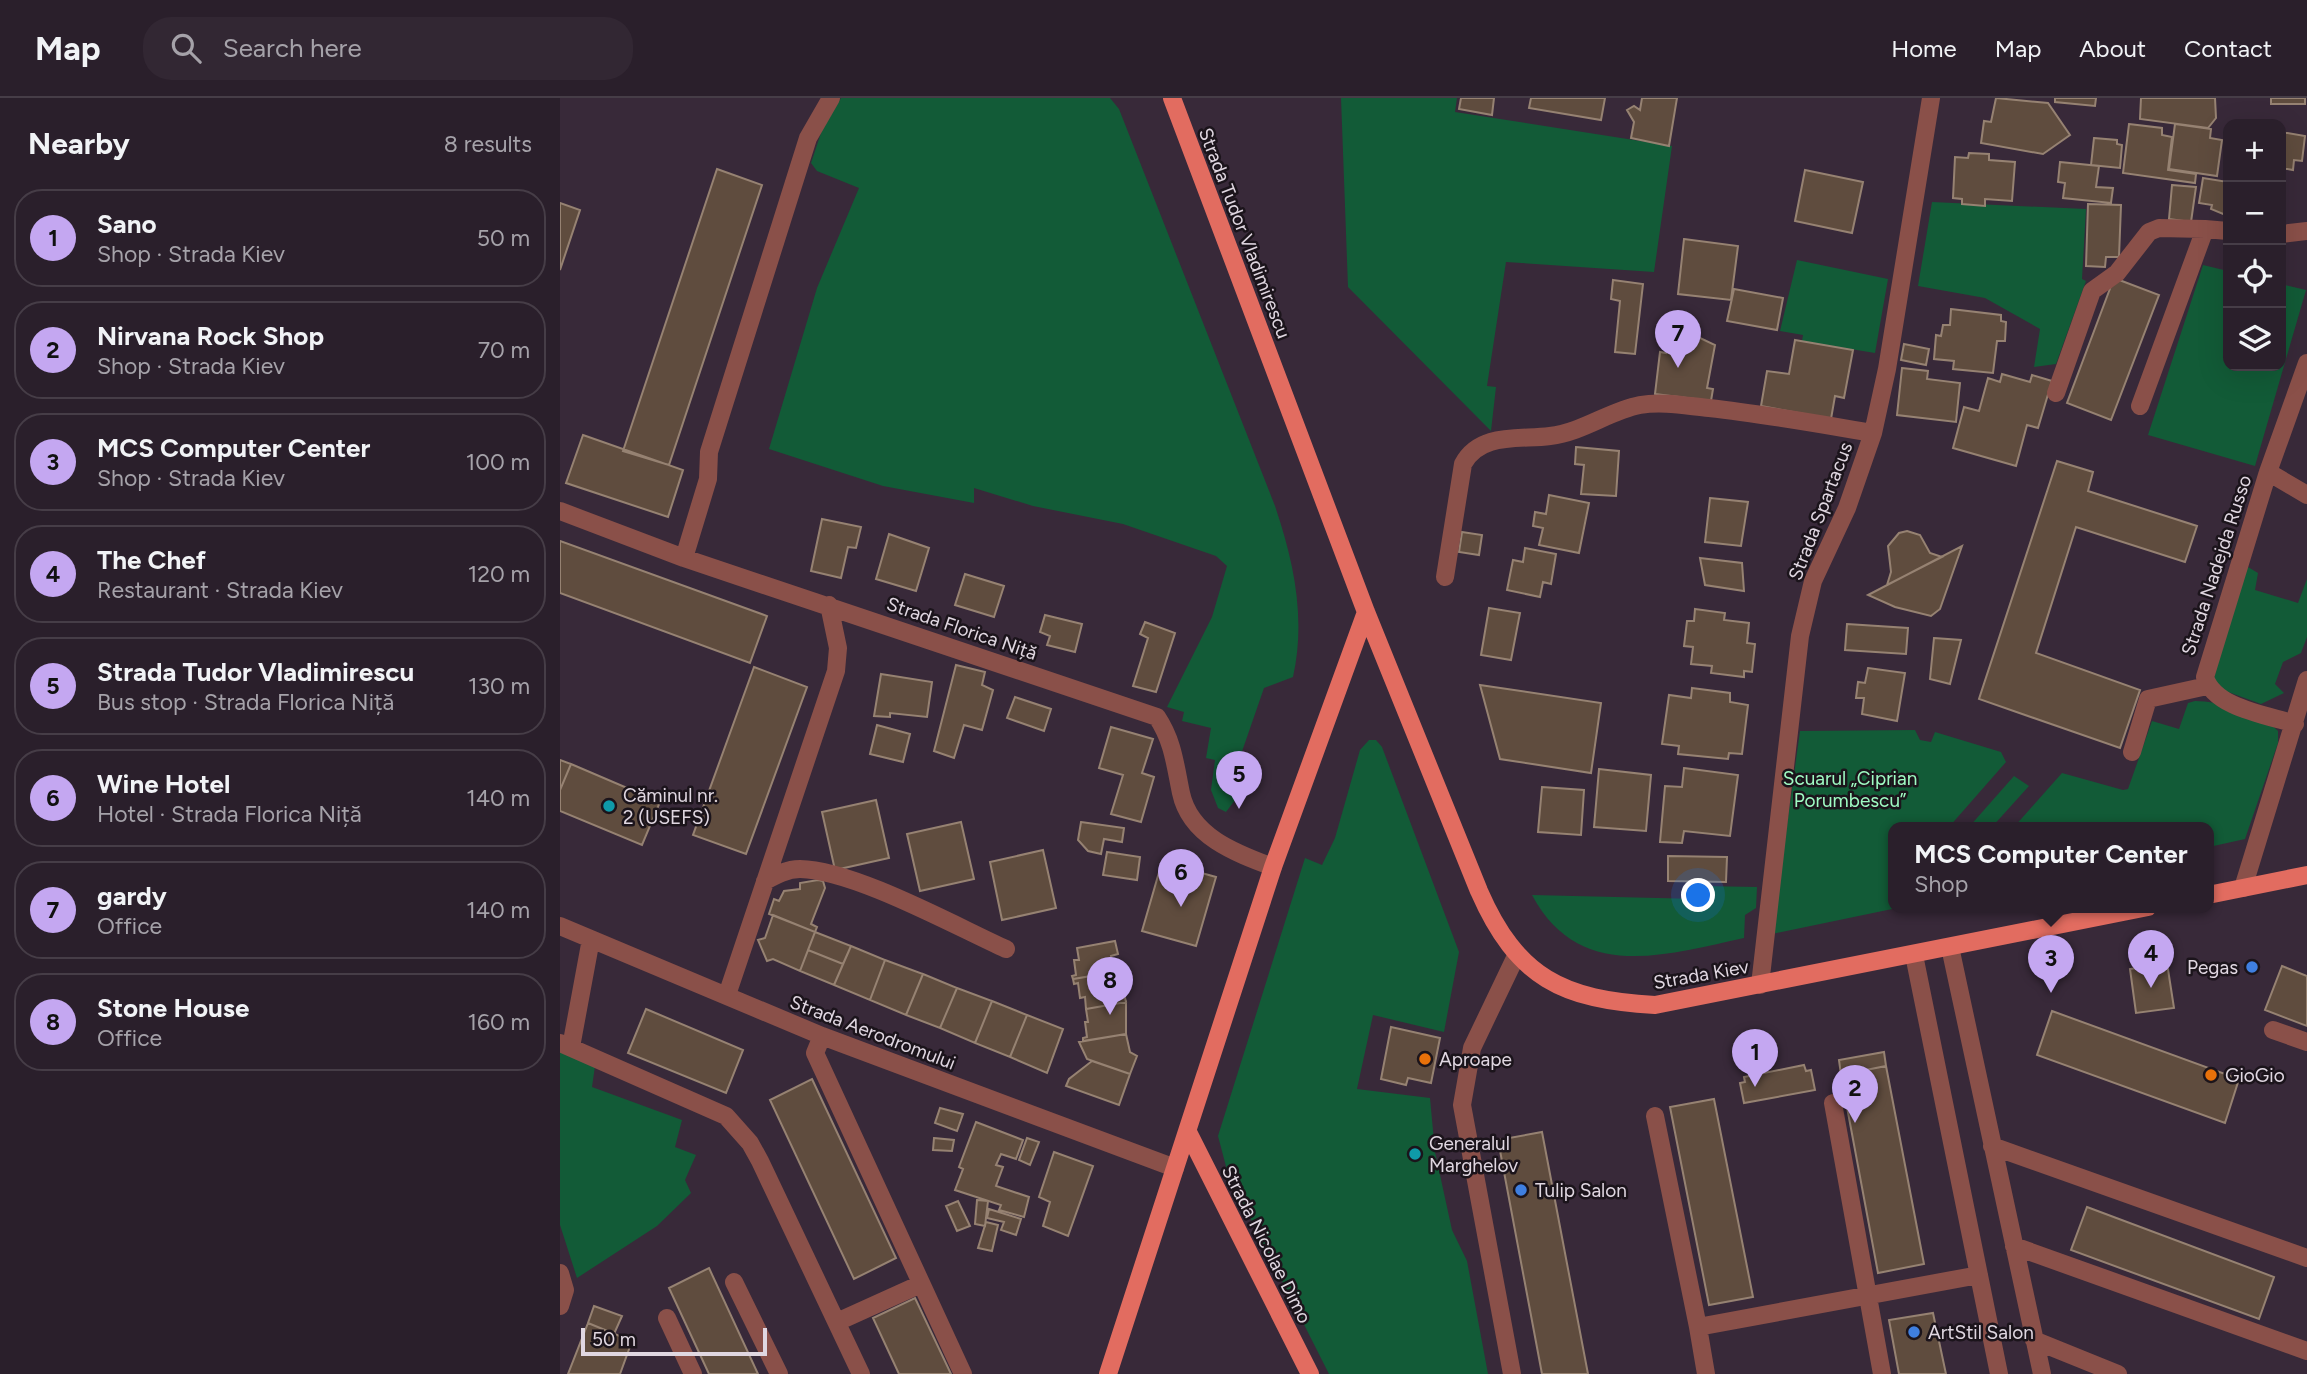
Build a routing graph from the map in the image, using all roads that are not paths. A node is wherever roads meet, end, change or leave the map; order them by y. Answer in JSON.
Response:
{"nodes":[{"id":1,"x":831,"y":98,"type":"edge"},
{"id":2,"x":1172,"y":98,"type":"edge"},
{"id":3,"x":1931,"y":98,"type":"edge"},
{"id":4,"x":2205,"y":229,"type":"junction"},
{"id":5,"x":2223,"y":231,"type":"edge"},
{"id":6,"x":2307,"y":231,"type":"edge"},
{"id":7,"x":2286,"y":233,"type":"edge"},
{"id":8,"x":2307,"y":363,"type":"edge"},
{"id":9,"x":2056,"y":393,"type":"dead end"},
{"id":10,"x":2140,"y":406,"type":"dead end"},
{"id":11,"x":1873,"y":433,"type":"junction"},
{"id":12,"x":2268,"y":472,"type":"junction"},
{"id":13,"x":2307,"y":495,"type":"edge"},
{"id":14,"x":560,"y":511,"type":"edge"},
{"id":15,"x":684,"y":558,"type":"junction"},
{"id":16,"x":1446,"y":577,"type":"dead end"},
{"id":17,"x":829,"y":605,"type":"junction"},
{"id":18,"x":1366,"y":612,"type":"junction"},
{"id":19,"x":2307,"y":680,"type":"edge"},
{"id":20,"x":2207,"y":686,"type":"junction"},
{"id":21,"x":2295,"y":724,"type":"junction"},
{"id":22,"x":2132,"y":752,"type":"dead end"},
{"id":23,"x":1273,"y":867,"type":"junction"},
{"id":24,"x":2307,"y":875,"type":"edge"},
{"id":25,"x":765,"y":881,"type":"junction"},
{"id":26,"x":2243,"y":888,"type":"junction"},
{"id":27,"x":2214,"y":894,"type":"edge"},
{"id":28,"x":2118,"y":913,"type":"edge"},
{"id":29,"x":560,"y":926,"type":"edge"},
{"id":30,"x":591,"y":939,"type":"junction"},
{"id":31,"x":1950,"y":947,"type":"junction"},
{"id":32,"x":1006,"y":949,"type":"dead end"},
{"id":33,"x":1517,"y":954,"type":"junction"},
{"id":34,"x":1914,"y":955,"type":"junction"},
{"id":35,"x":1760,"y":985,"type":"junction"},
{"id":36,"x":727,"y":995,"type":"junction"},
{"id":37,"x":2273,"y":1030,"type":"dead end"},
{"id":38,"x":822,"y":1036,"type":"junction"},
{"id":39,"x":2307,"y":1042,"type":"edge"},
{"id":40,"x":566,"y":1045,"type":"edge"},
{"id":41,"x":1833,"y":1103,"type":"dead end"},
{"id":42,"x":1655,"y":1116,"type":"dead end"},
{"id":43,"x":1188,"y":1132,"type":"junction"},
{"id":44,"x":1992,"y":1146,"type":"junction"},
{"id":45,"x":1175,"y":1168,"type":"junction"},
{"id":46,"x":2014,"y":1246,"type":"junction"},
{"id":47,"x":2307,"y":1258,"type":"edge"},
{"id":48,"x":560,"y":1273,"type":"edge"},
{"id":49,"x":1979,"y":1275,"type":"junction"},
{"id":50,"x":734,"y":1282,"type":"dead end"},
{"id":51,"x":921,"y":1284,"type":"junction"},
{"id":52,"x":1867,"y":1297,"type":"junction"},
{"id":53,"x":560,"y":1306,"type":"edge"},
{"id":54,"x":667,"y":1318,"type":"dead end"},
{"id":55,"x":837,"y":1322,"type":"junction"},
{"id":56,"x":1698,"y":1327,"type":"junction"},
{"id":57,"x":2034,"y":1340,"type":"junction"},
{"id":58,"x":2307,"y":1351,"type":"edge"},
{"id":59,"x":693,"y":1374,"type":"edge"},
{"id":60,"x":779,"y":1374,"type":"edge"},
{"id":61,"x":861,"y":1374,"type":"edge"},
{"id":62,"x":963,"y":1374,"type":"edge"},
{"id":63,"x":1108,"y":1374,"type":"edge"},
{"id":64,"x":1310,"y":1374,"type":"edge"},
{"id":65,"x":1512,"y":1374,"type":"edge"},
{"id":66,"x":1706,"y":1374,"type":"edge"},
{"id":67,"x":1882,"y":1374,"type":"edge"},
{"id":68,"x":1999,"y":1374,"type":"edge"},
{"id":69,"x":2042,"y":1374,"type":"edge"},
{"id":70,"x":2118,"y":1374,"type":"edge"}],
"edges":[{"from":1,"to":15,"type":"street"},
{"from":2,"to":18,"type":"main road","name":"Strada Tudor Vladimirescu"},
{"from":3,"to":11,"type":"street","name":"Strada Spartacus"},
{"from":4,"to":5,"type":"street"},
{"from":4,"to":9,"type":"street"},
{"from":4,"to":10,"type":"street"},
{"from":6,"to":7,"type":"street"},
{"from":8,"to":12,"type":"street","name":"Strada Nadejda Russo"},
{"from":11,"to":16,"type":"street"},
{"from":11,"to":35,"type":"street","name":"Strada Spartacus"},
{"from":12,"to":13,"type":"street"},
{"from":12,"to":20,"type":"street","name":"Strada Nadejda Russo"},
{"from":14,"to":15,"type":"street","name":"Strada Florica Niță"},
{"from":15,"to":17,"type":"street","name":"Strada Florica Niță"},
{"from":17,"to":23,"type":"street","name":"Strada Florica Niță"},
{"from":17,"to":25,"type":"street"},
{"from":18,"to":23,"type":"main road"},
{"from":18,"to":33,"type":"main road","name":"Strada Kiev"},
{"from":19,"to":21,"type":"street"},
{"from":20,"to":21,"type":"street"},
{"from":20,"to":22,"type":"street"},
{"from":21,"to":26,"type":"street"},
{"from":23,"to":43,"type":"main road"},
{"from":24,"to":26,"type":"main road"},
{"from":25,"to":32,"type":"street"},
{"from":25,"to":36,"type":"street"},
{"from":26,"to":27,"type":"main road"},
{"from":28,"to":31,"type":"main road","name":"Strada Kiev"},
{"from":29,"to":30,"type":"street","name":"Strada Aerodromului"},
{"from":30,"to":36,"type":"street","name":"Strada Aerodromului"},
{"from":30,"to":40,"type":"street"},
{"from":31,"to":34,"type":"main road","name":"Strada Kiev"},
{"from":31,"to":44,"type":"street"},
{"from":33,"to":35,"type":"main road","name":"Strada Kiev"},
{"from":33,"to":65,"type":"street"},
{"from":34,"to":35,"type":"main road","name":"Strada Kiev"},
{"from":34,"to":49,"type":"street"},
{"from":36,"to":38,"type":"street","name":"Strada Aerodromului"},
{"from":37,"to":39,"type":"street"},
{"from":38,"to":45,"type":"street","name":"Strada Aerodromului"},
{"from":38,"to":51,"type":"street"},
{"from":40,"to":55,"type":"street"},
{"from":41,"to":52,"type":"street"},
{"from":42,"to":56,"type":"street"},
{"from":43,"to":45,"type":"main road"},
{"from":43,"to":64,"type":"main road","name":"Strada Nicolae Dimo"},
{"from":44,"to":46,"type":"street"},
{"from":44,"to":47,"type":"street"},
{"from":45,"to":63,"type":"main road"},
{"from":46,"to":57,"type":"street"},
{"from":46,"to":58,"type":"street"},
{"from":48,"to":53,"type":"street"},
{"from":49,"to":52,"type":"street"},
{"from":49,"to":68,"type":"street"},
{"from":50,"to":60,"type":"street"},
{"from":51,"to":55,"type":"street"},
{"from":51,"to":62,"type":"street"},
{"from":52,"to":56,"type":"street"},
{"from":52,"to":67,"type":"street"},
{"from":54,"to":59,"type":"street"},
{"from":55,"to":61,"type":"street"},
{"from":56,"to":66,"type":"street"},
{"from":57,"to":69,"type":"street"},
{"from":57,"to":70,"type":"street"}]}
